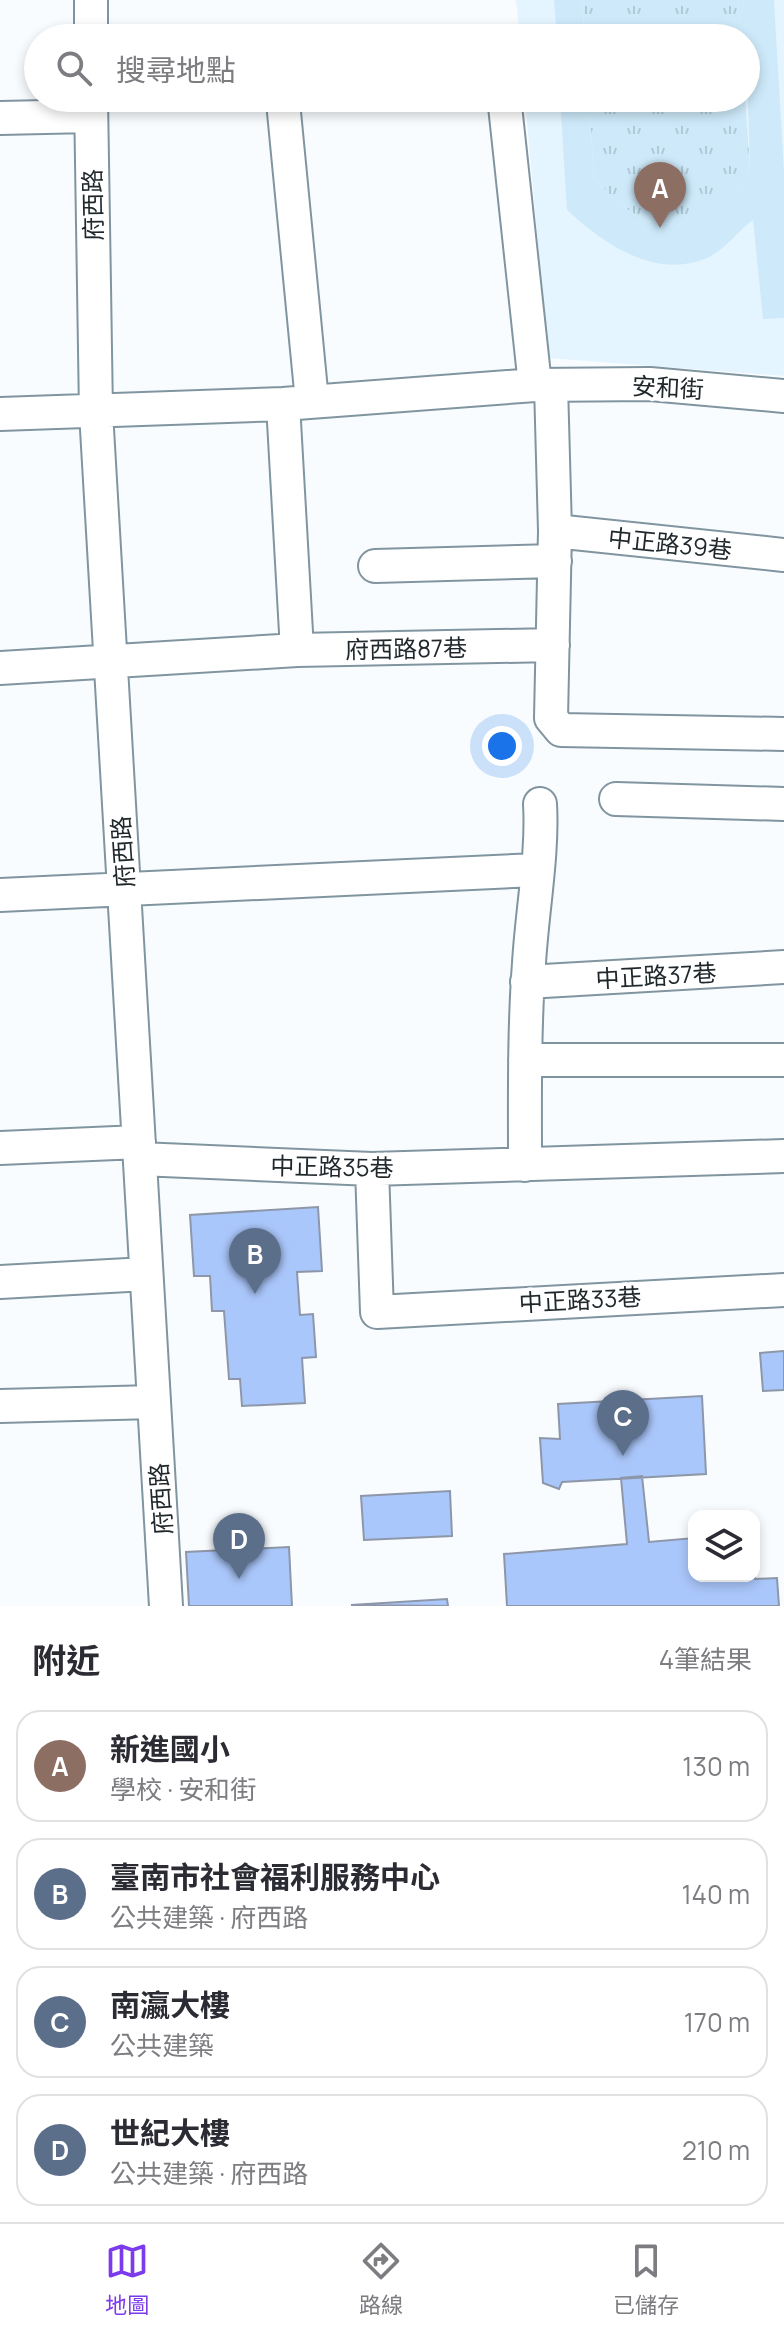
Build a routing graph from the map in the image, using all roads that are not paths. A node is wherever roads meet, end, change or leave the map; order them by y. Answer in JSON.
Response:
{"nodes":[{"id":1,"x":91,"y":0,"type":"edge"},
{"id":2,"x":91,"y":24,"type":"edge"},
{"id":3,"x":49,"y":112,"type":"edge"},
{"id":4,"x":90,"y":112,"type":"edge"},
{"id":5,"x":283,"y":112,"type":"edge"},
{"id":6,"x":506,"y":112,"type":"edge"},
{"id":7,"x":0,"y":118,"type":"edge"},
{"id":8,"x":543,"y":385,"type":"junction"},
{"id":9,"x":784,"y":396,"type":"edge"},
{"id":10,"x":297,"y":402,"type":"junction"},
{"id":11,"x":96,"y":412,"type":"junction"},
{"id":12,"x":0,"y":414,"type":"edge"},
{"id":13,"x":555,"y":546,"type":"junction"},
{"id":14,"x":784,"y":555,"type":"edge"},
{"id":15,"x":375,"y":566,"type":"dead end"},
{"id":16,"x":553,"y":645,"type":"junction"},
{"id":17,"x":297,"y":650,"type":"junction"},
{"id":18,"x":110,"y":661,"type":"junction"},
{"id":19,"x":0,"y":668,"type":"edge"},
{"id":20,"x":784,"y":734,"type":"edge"},
{"id":21,"x":616,"y":799,"type":"dead end"},
{"id":22,"x":540,"y":804,"type":"dead end"},
{"id":23,"x":784,"y":804,"type":"edge"},
{"id":24,"x":535,"y":870,"type":"junction"},
{"id":25,"x":125,"y":887,"type":"junction"},
{"id":26,"x":0,"y":895,"type":"edge"},
{"id":27,"x":784,"y":967,"type":"edge"},
{"id":28,"x":527,"y":982,"type":"junction"},
{"id":29,"x":525,"y":1060,"type":"junction"},
{"id":30,"x":784,"y":1060,"type":"edge"},
{"id":31,"x":0,"y":1148,"type":"edge"},
{"id":32,"x":139,"y":1151,"type":"junction"},
{"id":33,"x":784,"y":1156,"type":"edge"},
{"id":34,"x":525,"y":1165,"type":"junction"},
{"id":35,"x":372,"y":1169,"type":"junction"},
{"id":36,"x":146,"y":1274,"type":"junction"},
{"id":37,"x":0,"y":1282,"type":"edge"},
{"id":38,"x":784,"y":1290,"type":"edge"},
{"id":39,"x":154,"y":1402,"type":"junction"},
{"id":40,"x":0,"y":1406,"type":"edge"},
{"id":41,"x":166,"y":1606,"type":"edge"}],
"edges":[{"from":1,"to":2,"type":"street"},
{"from":3,"to":7,"type":"street"},
{"from":4,"to":11,"type":"street","name":"府西路"},
{"from":5,"to":10,"type":"street"},
{"from":6,"to":8,"type":"street"},
{"from":8,"to":9,"type":"street","name":"安和街"},
{"from":8,"to":10,"type":"street","name":"安和街"},
{"from":8,"to":13,"type":"street"},
{"from":10,"to":11,"type":"street","name":"安和街"},
{"from":10,"to":17,"type":"street"},
{"from":11,"to":12,"type":"street","name":"安和街"},
{"from":11,"to":18,"type":"street","name":"府西路"},
{"from":13,"to":14,"type":"street","name":"中正路39巷"},
{"from":13,"to":15,"type":"street"},
{"from":13,"to":16,"type":"street"},
{"from":16,"to":17,"type":"street","name":"府西路87巷"},
{"from":16,"to":20,"type":"street"},
{"from":17,"to":18,"type":"street","name":"府西路87巷"},
{"from":18,"to":19,"type":"street","name":"府西路87巷"},
{"from":18,"to":25,"type":"street","name":"府西路"},
{"from":21,"to":23,"type":"street"},
{"from":22,"to":24,"type":"street"},
{"from":24,"to":25,"type":"street"},
{"from":24,"to":28,"type":"street"},
{"from":25,"to":26,"type":"street"},
{"from":25,"to":32,"type":"street","name":"府西路"},
{"from":27,"to":28,"type":"street","name":"中正路37巷"},
{"from":28,"to":29,"type":"street"},
{"from":29,"to":30,"type":"street"},
{"from":29,"to":34,"type":"street"},
{"from":31,"to":32,"type":"street","name":"中正路35巷"},
{"from":32,"to":35,"type":"street","name":"中正路35巷"},
{"from":32,"to":36,"type":"street","name":"府西路"},
{"from":33,"to":34,"type":"street","name":"中正路35巷"},
{"from":34,"to":35,"type":"street","name":"中正路35巷"},
{"from":35,"to":38,"type":"street","name":"中正路33巷"},
{"from":36,"to":37,"type":"street"},
{"from":36,"to":39,"type":"street","name":"府西路"},
{"from":39,"to":40,"type":"street"},
{"from":39,"to":41,"type":"street","name":"府西路"}]}
